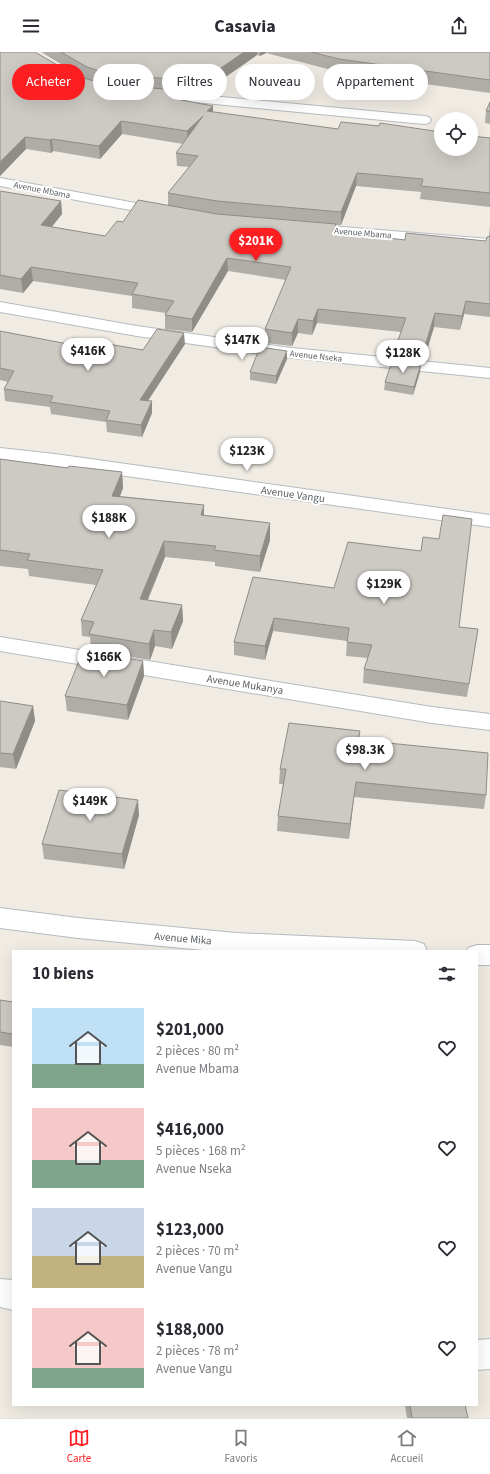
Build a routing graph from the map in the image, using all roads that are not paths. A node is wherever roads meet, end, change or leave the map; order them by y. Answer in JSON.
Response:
{"nodes":[{"id":1,"x":154,"y":95,"type":"edge"},
{"id":2,"x":424,"y":120,"type":"dead end"},
{"id":3,"x":0,"y":182,"type":"edge"},
{"id":4,"x":179,"y":215,"type":"edge"},
{"id":5,"x":295,"y":228,"type":"edge"},
{"id":6,"x":490,"y":244,"type":"edge"},
{"id":7,"x":0,"y":308,"type":"edge"},
{"id":8,"x":490,"y":373,"type":"edge"},
{"id":9,"x":0,"y":454,"type":"edge"},
{"id":10,"x":490,"y":521,"type":"edge"},
{"id":11,"x":0,"y":644,"type":"edge"},
{"id":12,"x":490,"y":722,"type":"edge"},
{"id":13,"x":0,"y":918,"type":"edge"},
{"id":14,"x":393,"y":950,"type":"edge"},
{"id":15,"x":478,"y":955,"type":"edge"},
{"id":16,"x":490,"y":955,"type":"edge"},
{"id":17,"x":0,"y":1293,"type":"edge"},
{"id":18,"x":12,"y":1295,"type":"edge"},
{"id":19,"x":490,"y":1354,"type":"edge"},
{"id":20,"x":478,"y":1355,"type":"edge"}],
"edges":[{"from":1,"to":2,"type":"street"},
{"from":3,"to":4,"type":"street","name":"Avenue Mbama"},
{"from":5,"to":6,"type":"street","name":"Avenue Mbama"},
{"from":7,"to":8,"type":"street","name":"Avenue Nseka"},
{"from":9,"to":10,"type":"street","name":"Avenue Vangu"},
{"from":11,"to":12,"type":"street","name":"Avenue Mukanya"},
{"from":13,"to":14,"type":"street","name":"Avenue Mika"},
{"from":15,"to":16,"type":"street"},
{"from":17,"to":18,"type":"street"},
{"from":19,"to":20,"type":"street"}]}
